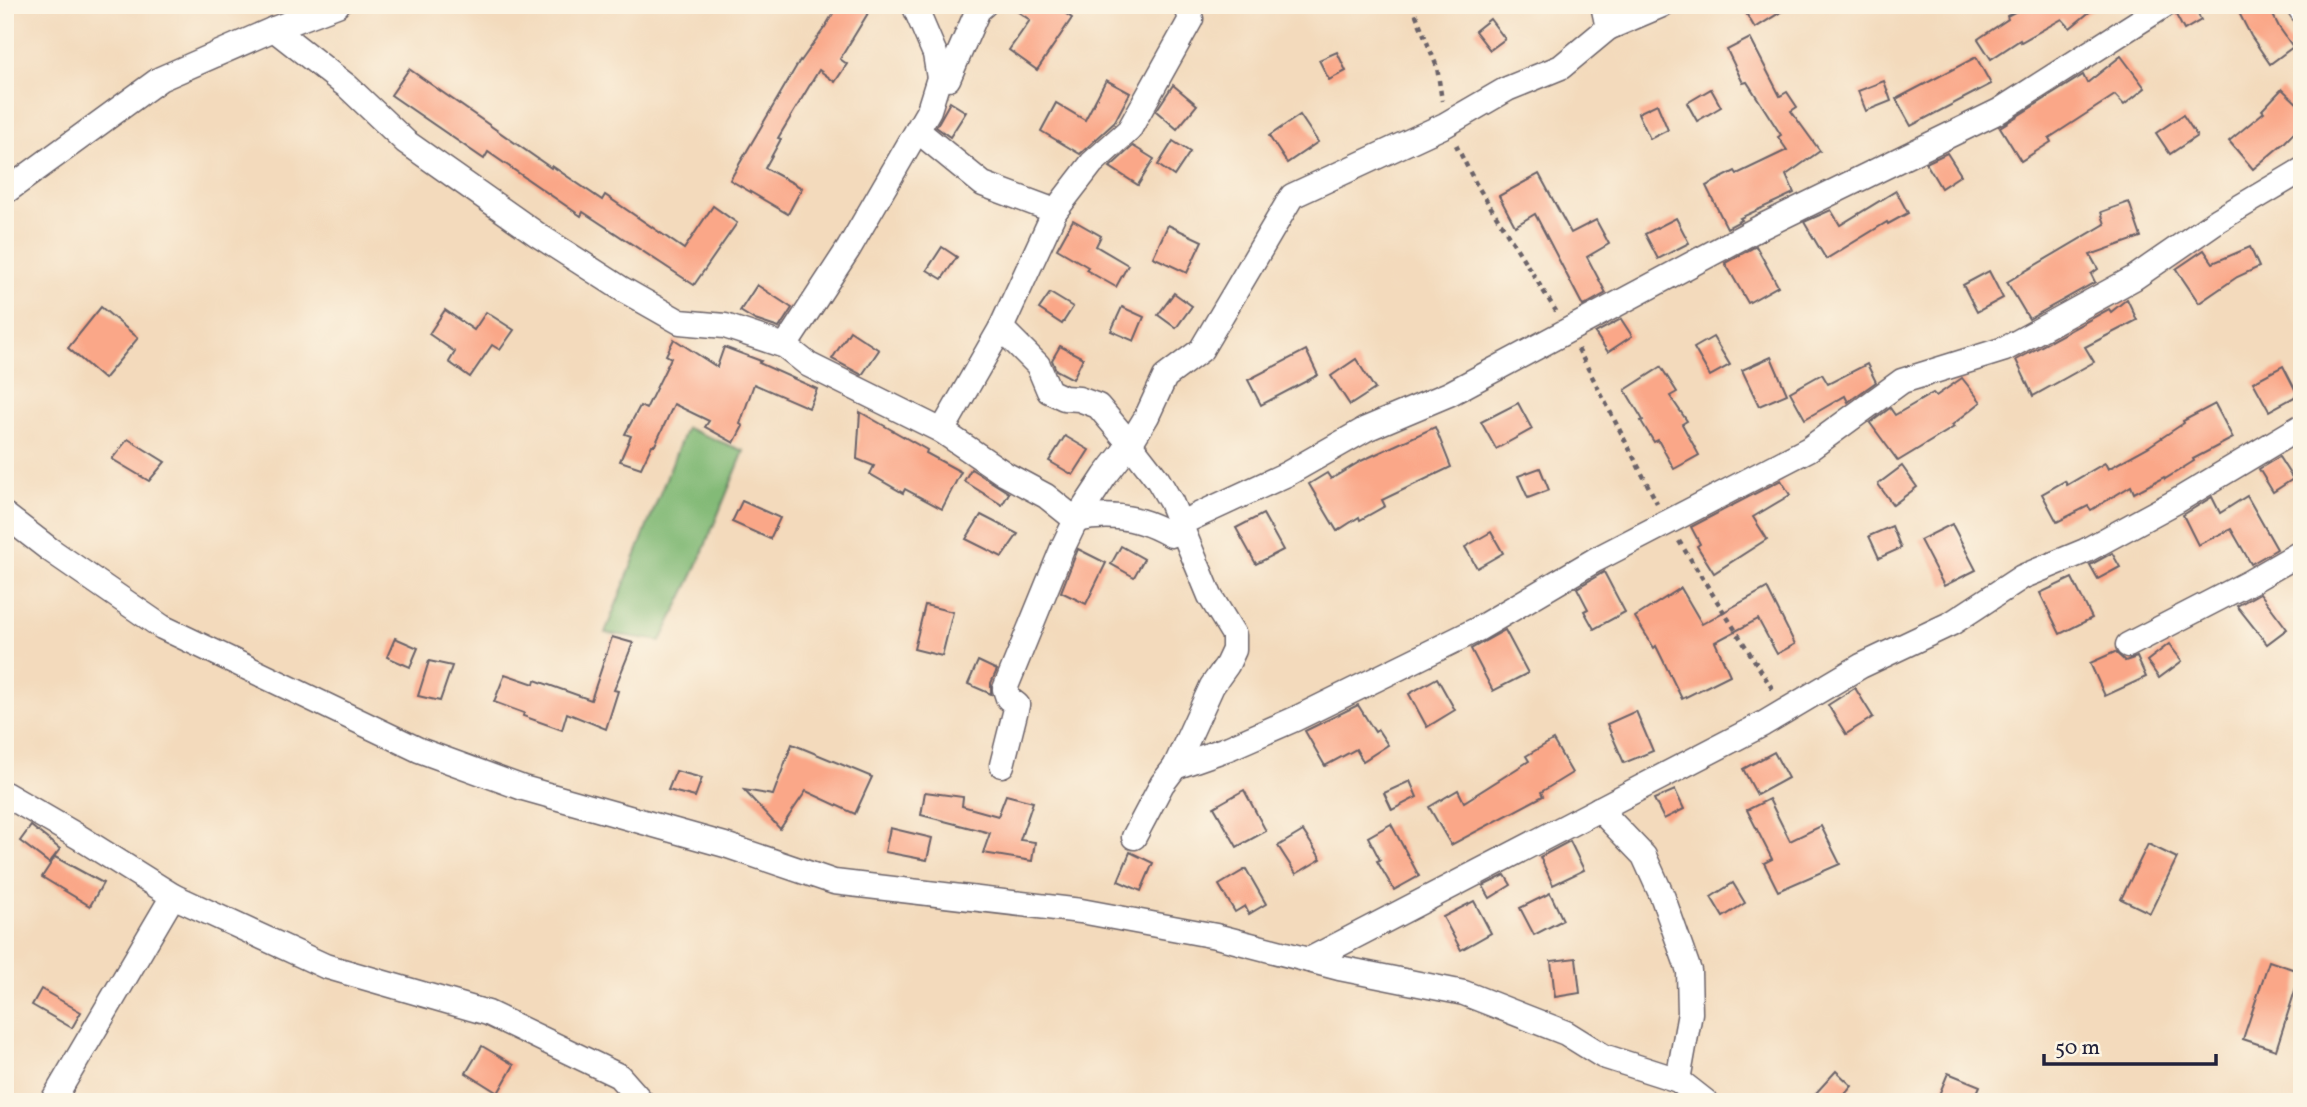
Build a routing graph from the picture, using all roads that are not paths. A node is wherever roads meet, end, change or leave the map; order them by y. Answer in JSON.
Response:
{"nodes":[{"id":1,"x":337,"y":5,"type":"edge"},
{"id":2,"x":914,"y":5,"type":"edge"},
{"id":3,"x":984,"y":5,"type":"edge"},
{"id":4,"x":1186,"y":5,"type":"edge"},
{"id":5,"x":1662,"y":5,"type":"edge"},
{"id":6,"x":2165,"y":5,"type":"edge"},
{"id":7,"x":2298,"y":5,"type":"edge"},
{"id":8,"x":2302,"y":11,"type":"edge"},
{"id":9,"x":1605,"y":17,"type":"edge"},
{"id":10,"x":274,"y":29,"type":"junction"},
{"id":11,"x":939,"y":78,"type":"junction"},
{"id":12,"x":918,"y":131,"type":"junction"},
{"id":13,"x":2302,"y":170,"type":"edge"},
{"id":14,"x":5,"y":192,"type":"edge"},
{"id":15,"x":1055,"y":211,"type":"junction"},
{"id":16,"x":1002,"y":328,"type":"junction"},
{"id":17,"x":785,"y":346,"type":"junction"},
{"id":18,"x":2302,"y":426,"type":"edge"},
{"id":19,"x":942,"y":431,"type":"junction"},
{"id":20,"x":1130,"y":444,"type":"junction"},
{"id":21,"x":5,"y":514,"type":"edge"},
{"id":22,"x":1076,"y":520,"type":"junction"},
{"id":23,"x":1179,"y":524,"type":"junction"},
{"id":24,"x":2302,"y":552,"type":"edge"},
{"id":25,"x":2128,"y":645,"type":"dead end"},
{"id":26,"x":1002,"y":765,"type":"dead end"},
{"id":27,"x":1175,"y":767,"type":"junction"},
{"id":28,"x":5,"y":794,"type":"edge"},
{"id":29,"x":1599,"y":809,"type":"junction"},
{"id":30,"x":1135,"y":837,"type":"dead end"},
{"id":31,"x":173,"y":896,"type":"junction"},
{"id":32,"x":1308,"y":960,"type":"junction"},
{"id":33,"x":1678,"y":1080,"type":"junction"},
{"id":34,"x":52,"y":1102,"type":"edge"},
{"id":35,"x":642,"y":1102,"type":"edge"},
{"id":36,"x":1706,"y":1102,"type":"edge"}],
"edges":[{"from":1,"to":10,"type":"street"},
{"from":2,"to":11,"type":"street"},
{"from":3,"to":11,"type":"street"},
{"from":4,"to":15,"type":"street"},
{"from":5,"to":9,"type":"street"},
{"from":6,"to":23,"type":"street"},
{"from":7,"to":8,"type":"street"},
{"from":9,"to":20,"type":"street"},
{"from":10,"to":14,"type":"street"},
{"from":10,"to":17,"type":"street"},
{"from":11,"to":12,"type":"street"},
{"from":12,"to":15,"type":"street"},
{"from":12,"to":17,"type":"street"},
{"from":13,"to":27,"type":"street"},
{"from":15,"to":16,"type":"street"},
{"from":16,"to":19,"type":"street"},
{"from":16,"to":20,"type":"street"},
{"from":17,"to":19,"type":"street"},
{"from":18,"to":29,"type":"street"},
{"from":19,"to":22,"type":"street"},
{"from":20,"to":22,"type":"street"},
{"from":20,"to":23,"type":"street"},
{"from":21,"to":32,"type":"street"},
{"from":22,"to":23,"type":"street"},
{"from":22,"to":26,"type":"street"},
{"from":23,"to":27,"type":"street"},
{"from":24,"to":25,"type":"street"},
{"from":27,"to":30,"type":"street"},
{"from":28,"to":31,"type":"street"},
{"from":29,"to":32,"type":"street"},
{"from":29,"to":33,"type":"street"},
{"from":31,"to":34,"type":"street"},
{"from":31,"to":35,"type":"street"},
{"from":32,"to":33,"type":"street"},
{"from":33,"to":36,"type":"street"}]}
